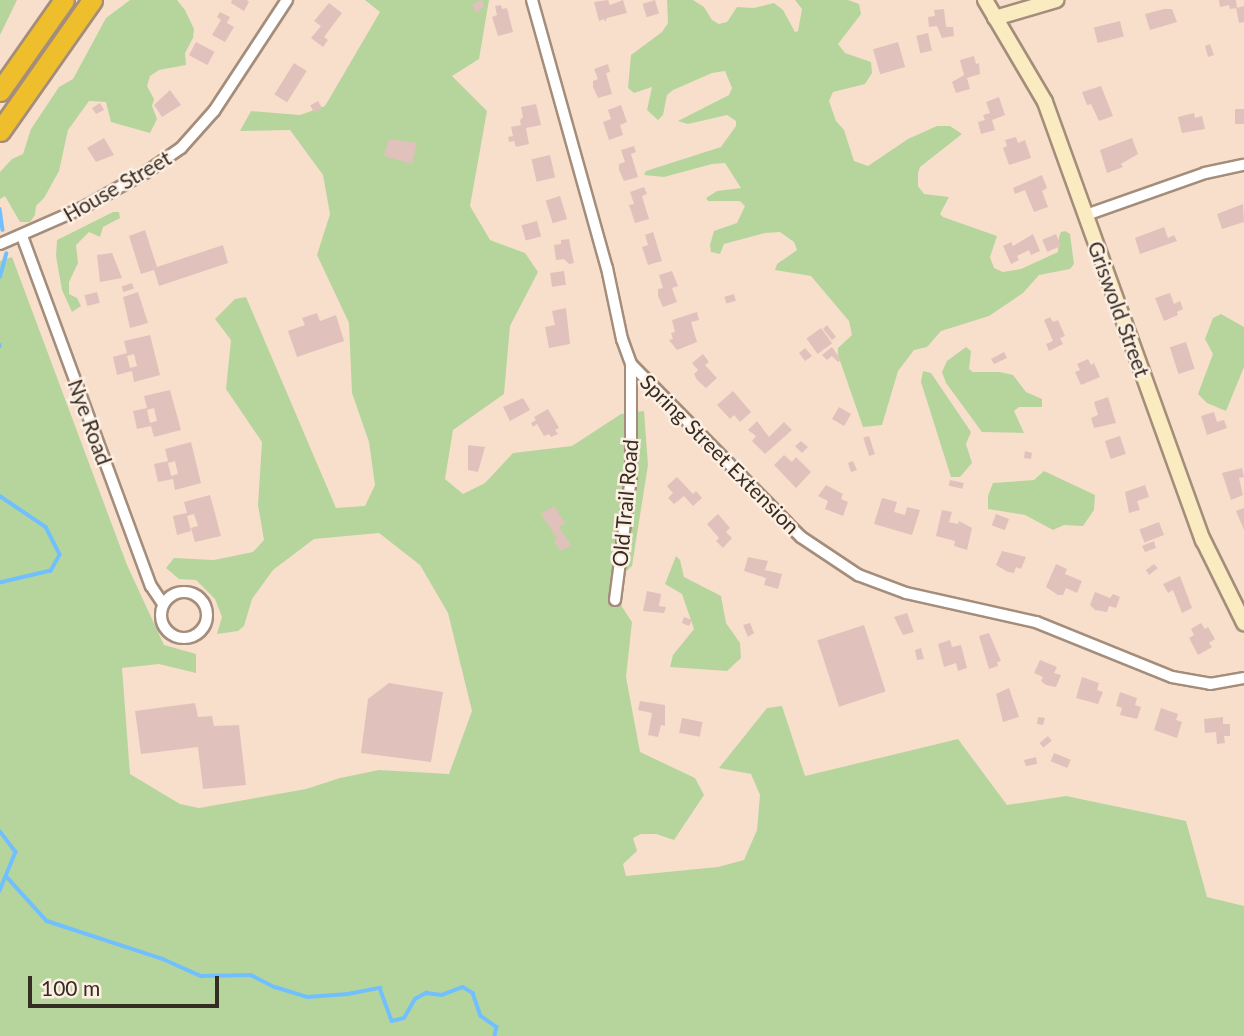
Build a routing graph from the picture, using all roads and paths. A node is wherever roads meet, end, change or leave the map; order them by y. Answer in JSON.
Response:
{"nodes":[{"id":1,"x":56,"y":0,"type":"edge"},
{"id":2,"x":64,"y":0,"type":"edge"},
{"id":3,"x":92,"y":0,"type":"edge"},
{"id":4,"x":287,"y":0,"type":"edge"},
{"id":5,"x":532,"y":0,"type":"edge"},
{"id":6,"x":985,"y":0,"type":"edge"},
{"id":7,"x":1056,"y":0,"type":"edge"},
{"id":8,"x":995,"y":18,"type":"junction"},
{"id":9,"x":0,"y":78,"type":"edge"},
{"id":10,"x":0,"y":91,"type":"edge"},
{"id":11,"x":0,"y":131,"type":"edge"},
{"id":12,"x":1244,"y":165,"type":"edge"},
{"id":13,"x":1086,"y":215,"type":"junction"},
{"id":14,"x":22,"y":236,"type":"junction"},
{"id":15,"x":0,"y":244,"type":"edge"},
{"id":16,"x":631,"y":364,"type":"junction"},
{"id":17,"x":615,"y":600,"type":"dead end"},
{"id":18,"x":163,"y":604,"type":"junction"},
{"id":19,"x":1244,"y":623,"type":"edge"},
{"id":20,"x":1244,"y":678,"type":"edge"}],
"edges":[{"from":1,"to":9,"type":"highway"},
{"from":2,"to":10,"type":"highway"},
{"from":3,"to":11,"type":"highway"},
{"from":4,"to":14,"type":"street","name":"House Street"},
{"from":5,"to":16,"type":"street","name":"Spring Street Extension"},
{"from":6,"to":8,"type":"main road","name":"Griswold Street"},
{"from":7,"to":8,"type":"main road"},
{"from":8,"to":13,"type":"main road","name":"Griswold Street"},
{"from":12,"to":13,"type":"street"},
{"from":13,"to":19,"type":"main road","name":"Griswold Street"},
{"from":14,"to":15,"type":"street","name":"House Street"},
{"from":14,"to":18,"type":"street","name":"Nye Road"},
{"from":16,"to":17,"type":"street","name":"Old Trail Road"},
{"from":16,"to":20,"type":"street","name":"Spring Street Extension"},
{"from":18,"to":18,"type":"street","name":"Nye Road"}]}
